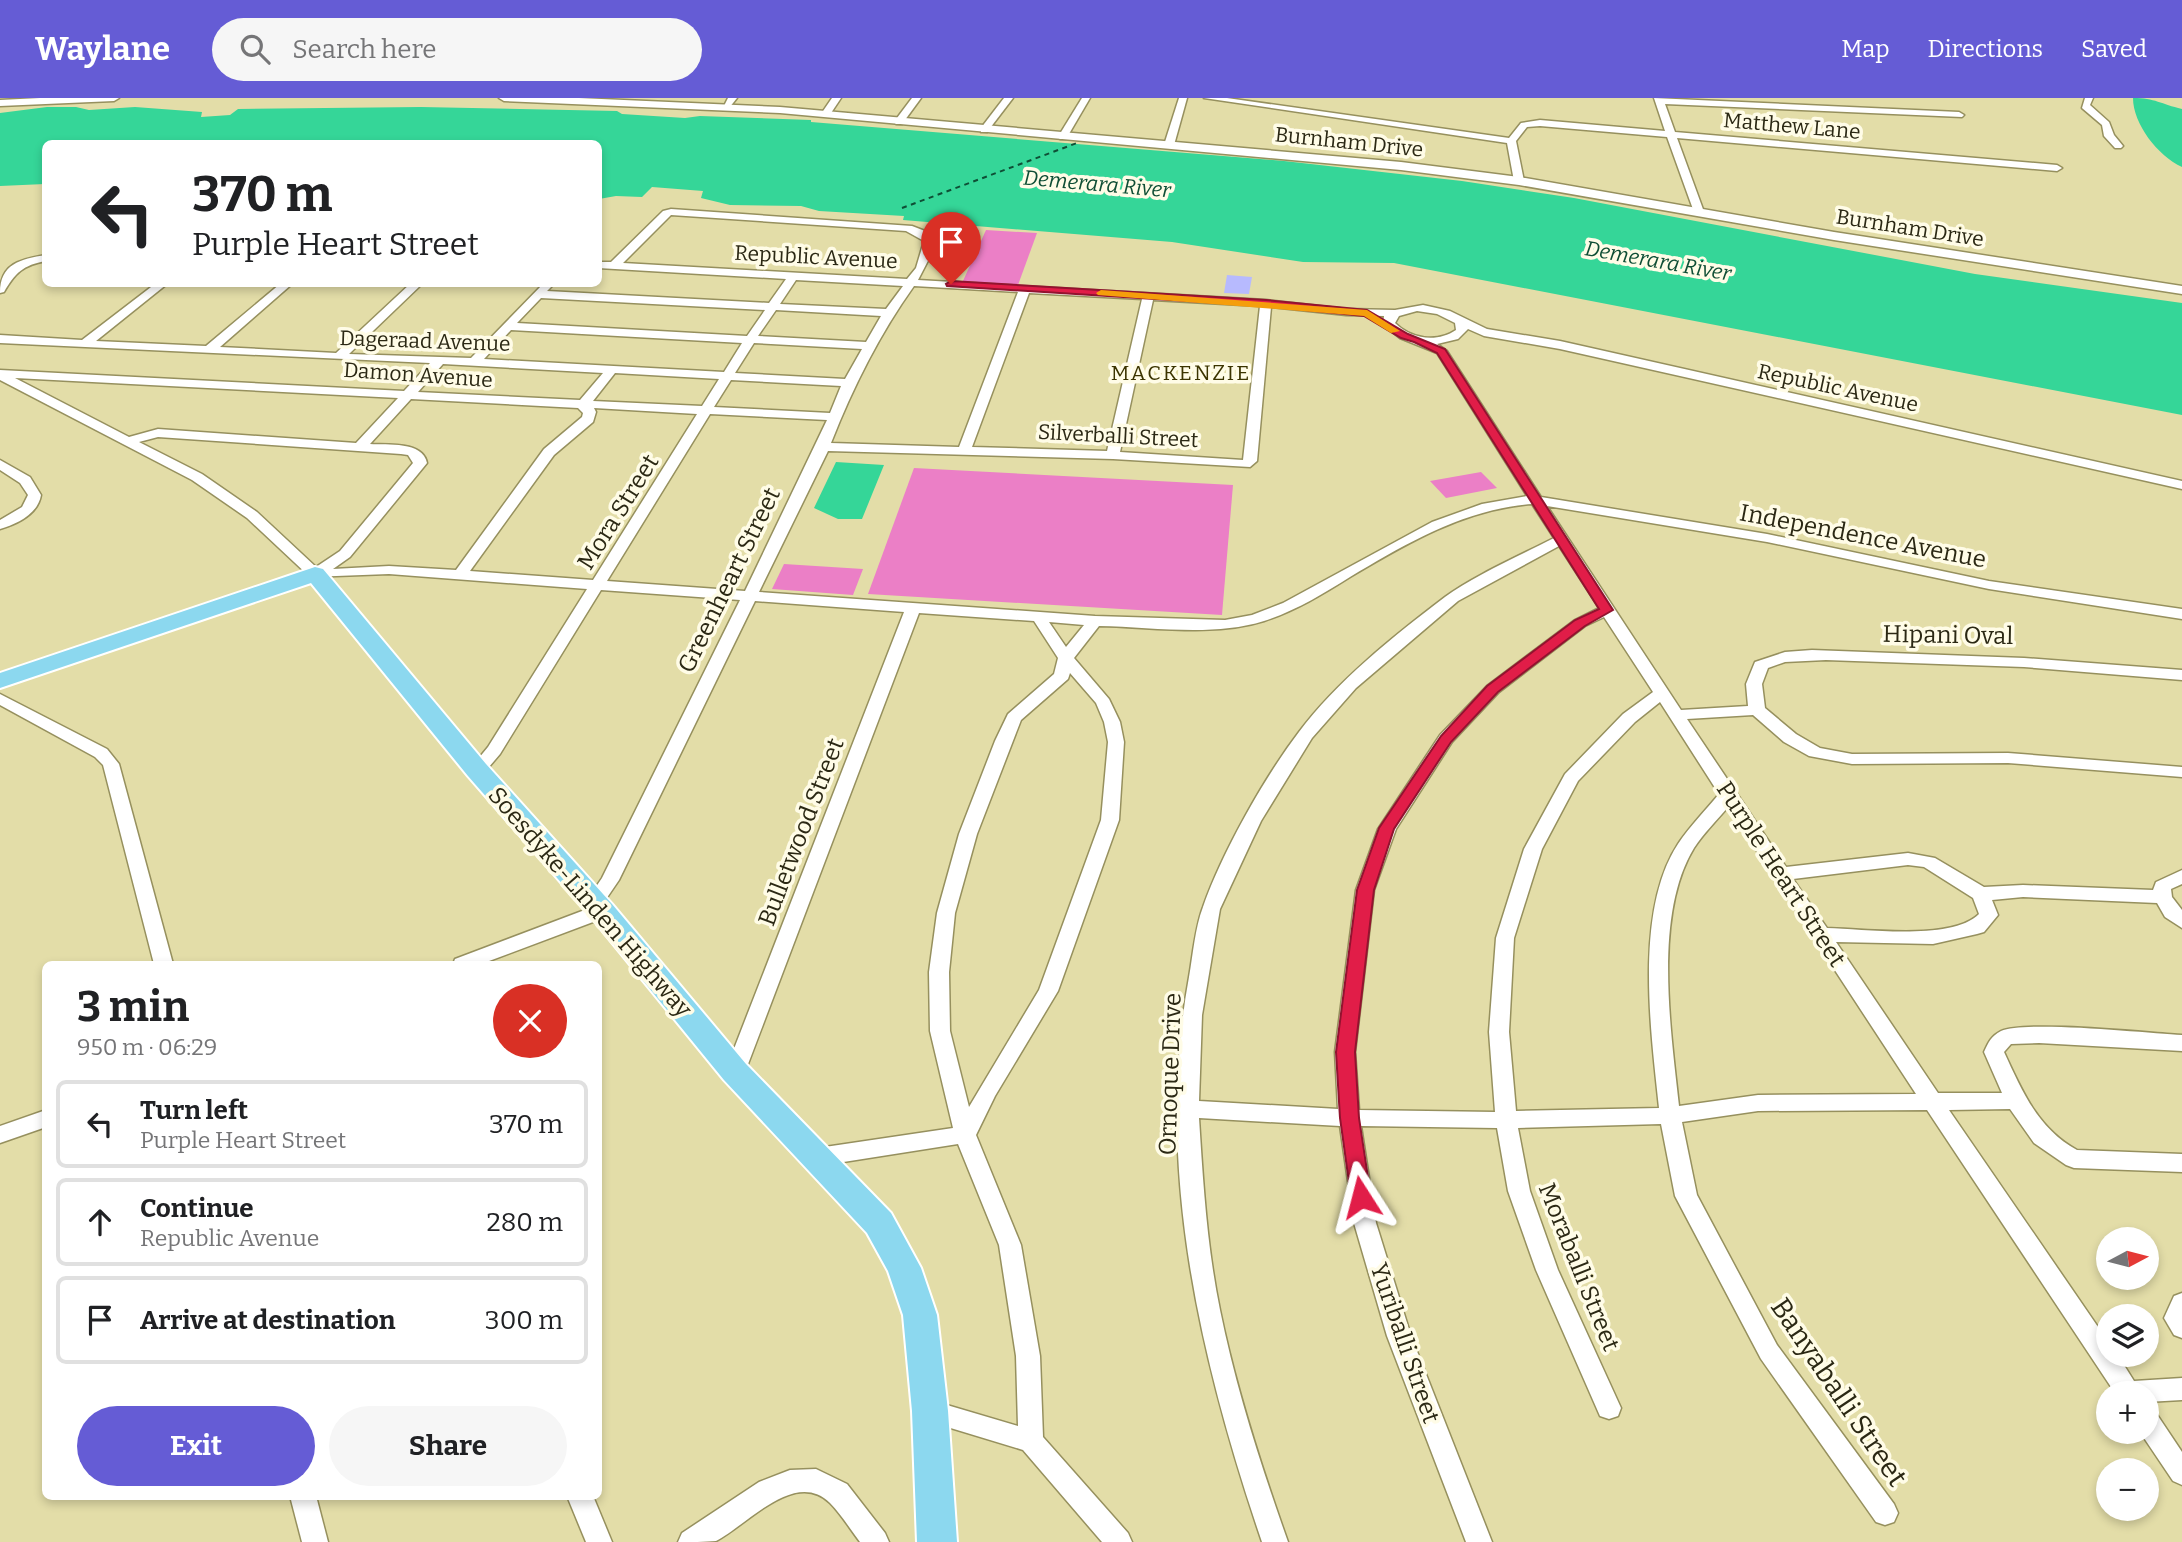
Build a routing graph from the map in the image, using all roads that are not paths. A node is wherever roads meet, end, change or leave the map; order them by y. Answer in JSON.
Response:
{"nodes":[{"id":1,"x":114,"y":98,"type":"edge"},
{"id":2,"x":504,"y":98,"type":"edge"},
{"id":3,"x":837,"y":98,"type":"edge"},
{"id":4,"x":917,"y":98,"type":"edge"},
{"id":5,"x":1009,"y":98,"type":"edge"},
{"id":6,"x":1086,"y":98,"type":"edge"},
{"id":7,"x":1183,"y":98,"type":"edge"},
{"id":8,"x":1208,"y":98,"type":"edge"},
{"id":9,"x":2090,"y":98,"type":"edge"},
{"id":10,"x":1659,"y":100,"type":"edge"},
{"id":11,"x":730,"y":102,"type":"edge"},
{"id":12,"x":0,"y":103,"type":"edge"},
{"id":13,"x":826,"y":114,"type":"junction"},
{"id":14,"x":1959,"y":115,"type":"dead end"},
{"id":15,"x":899,"y":122,"type":"junction"},
{"id":16,"x":984,"y":131,"type":"junction"},
{"id":17,"x":1672,"y":135,"type":"junction"},
{"id":18,"x":1063,"y":137,"type":"junction"},
{"id":19,"x":1511,"y":141,"type":"junction"},
{"id":20,"x":1170,"y":145,"type":"junction"},
{"id":21,"x":2118,"y":146,"type":"dead end"},
{"id":22,"x":2057,"y":168,"type":"dead end"},
{"id":23,"x":1519,"y":181,"type":"junction"},
{"id":24,"x":1699,"y":212,"type":"junction"},
{"id":25,"x":42,"y":259,"type":"edge"},
{"id":26,"x":602,"y":265,"type":"edge"},
{"id":27,"x":615,"y":265,"type":"junction"},
{"id":28,"x":794,"y":275,"type":"junction"},
{"id":29,"x":911,"y":282,"type":"junction"},
{"id":30,"x":157,"y":287,"type":"edge"},
{"id":31,"x":282,"y":287,"type":"edge"},
{"id":32,"x":413,"y":287,"type":"edge"},
{"id":33,"x":545,"y":287,"type":"edge"},
{"id":34,"x":1026,"y":288,"type":"junction"},
{"id":35,"x":0,"y":290,"type":"edge"},
{"id":36,"x":2182,"y":290,"type":"edge"},
{"id":37,"x":539,"y":294,"type":"junction"},
{"id":38,"x":1148,"y":296,"type":"junction"},
{"id":39,"x":1266,"y":303,"type":"junction"},
{"id":40,"x":772,"y":307,"type":"junction"},
{"id":41,"x":889,"y":313,"type":"junction"},
{"id":42,"x":1367,"y":313,"type":"junction"},
{"id":43,"x":1395,"y":313,"type":"junction"},
{"id":44,"x":1461,"y":321,"type":"junction"},
{"id":45,"x":507,"y":326,"type":"junction"},
{"id":46,"x":1394,"y":331,"type":"junction"},
{"id":47,"x":1484,"y":332,"type":"junction"},
{"id":48,"x":1454,"y":336,"type":"junction"},
{"id":49,"x":751,"y":338,"type":"junction"},
{"id":50,"x":0,"y":339,"type":"edge"},
{"id":51,"x":1418,"y":340,"type":"junction"},
{"id":52,"x":83,"y":345,"type":"junction"},
{"id":53,"x":869,"y":346,"type":"junction"},
{"id":54,"x":209,"y":350,"type":"junction"},
{"id":55,"x":1441,"y":351,"type":"junction"},
{"id":56,"x":339,"y":357,"type":"junction"},
{"id":57,"x":440,"y":359,"type":"junction"},
{"id":58,"x":474,"y":362,"type":"junction"},
{"id":59,"x":612,"y":369,"type":"junction"},
{"id":60,"x":0,"y":374,"type":"edge"},
{"id":61,"x":730,"y":375,"type":"junction"},
{"id":62,"x":849,"y":383,"type":"junction"},
{"id":63,"x":408,"y":393,"type":"junction"},
{"id":64,"x":583,"y":405,"type":"junction"},
{"id":65,"x":708,"y":411,"type":"junction"},
{"id":66,"x":834,"y":417,"type":"junction"},
{"id":67,"x":128,"y":440,"type":"junction"},
{"id":68,"x":823,"y":447,"type":"junction"},
{"id":69,"x":358,"y":449,"type":"junction"},
{"id":70,"x":964,"y":451,"type":"junction"},
{"id":71,"x":1113,"y":455,"type":"junction"},
{"id":72,"x":0,"y":464,"type":"edge"},
{"id":73,"x":19,"y":474,"type":"junction"},
{"id":74,"x":0,"y":479,"type":"edge"},
{"id":75,"x":2182,"y":485,"type":"edge"},
{"id":76,"x":1535,"y":500,"type":"junction"},
{"id":77,"x":0,"y":525,"type":"edge"},
{"id":78,"x":1560,"y":540,"type":"junction"},
{"id":79,"x":316,"y":574,"type":"junction"},
{"id":80,"x":459,"y":576,"type":"junction"},
{"id":81,"x":597,"y":587,"type":"junction"},
{"id":82,"x":750,"y":597,"type":"junction"},
{"id":83,"x":913,"y":608,"type":"junction"},
{"id":84,"x":1606,"y":610,"type":"junction"},
{"id":85,"x":2182,"y":614,"type":"edge"},
{"id":86,"x":1037,"y":615,"type":"junction"},
{"id":87,"x":1095,"y":621,"type":"junction"},
{"id":88,"x":1066,"y":658,"type":"junction"},
{"id":89,"x":2182,"y":675,"type":"edge"},
{"id":90,"x":0,"y":681,"type":"edge"},
{"id":91,"x":1661,"y":693,"type":"junction"},
{"id":92,"x":0,"y":699,"type":"edge"},
{"id":93,"x":1757,"y":710,"type":"junction"},
{"id":94,"x":1677,"y":715,"type":"junction"},
{"id":95,"x":477,"y":770,"type":"junction"},
{"id":96,"x":2182,"y":772,"type":"edge"},
{"id":97,"x":1728,"y":794,"type":"junction"},
{"id":98,"x":1781,"y":874,"type":"junction"},
{"id":99,"x":2182,"y":876,"type":"edge"},
{"id":100,"x":1981,"y":894,"type":"junction"},
{"id":101,"x":2163,"y":897,"type":"junction"},
{"id":102,"x":598,"y":907,"type":"junction"},
{"id":103,"x":2182,"y":921,"type":"edge"},
{"id":104,"x":1821,"y":935,"type":"junction"},
{"id":105,"x":163,"y":961,"type":"edge"},
{"id":106,"x":469,"y":961,"type":"edge"},
{"id":107,"x":2182,"y":1044,"type":"edge"},
{"id":108,"x":735,"y":1072,"type":"junction"},
{"id":109,"x":2016,"y":1101,"type":"junction"},
{"id":110,"x":1931,"y":1102,"type":"junction"},
{"id":111,"x":1188,"y":1109,"type":"junction"},
{"id":112,"x":1670,"y":1116,"type":"junction"},
{"id":113,"x":1349,"y":1118,"type":"junction"},
{"id":114,"x":42,"y":1119,"type":"edge"},
{"id":115,"x":1506,"y":1120,"type":"junction"},
{"id":116,"x":0,"y":1135,"type":"edge"},
{"id":117,"x":965,"y":1135,"type":"junction"},
{"id":118,"x":818,"y":1157,"type":"junction"},
{"id":119,"x":2182,"y":1163,"type":"edge"},
{"id":120,"x":2182,"y":1303,"type":"edge"},
{"id":121,"x":2182,"y":1328,"type":"edge"},
{"id":122,"x":2121,"y":1381,"type":"edge"},
{"id":123,"x":2182,"y":1389,"type":"edge"},
{"id":124,"x":2159,"y":1391,"type":"edge"},
{"id":125,"x":1609,"y":1408,"type":"dead end"},
{"id":126,"x":930,"y":1411,"type":"junction"},
{"id":127,"x":2159,"y":1439,"type":"edge"},
{"id":128,"x":1031,"y":1441,"type":"junction"},
{"id":129,"x":2182,"y":1473,"type":"edge"},
{"id":130,"x":304,"y":1500,"type":"edge"},
{"id":131,"x":582,"y":1500,"type":"edge"},
{"id":132,"x":1885,"y":1513,"type":"dead end"},
{"id":133,"x":315,"y":1542,"type":"edge"},
{"id":134,"x":599,"y":1542,"type":"edge"},
{"id":135,"x":691,"y":1542,"type":"edge"},
{"id":136,"x":876,"y":1542,"type":"edge"},
{"id":137,"x":937,"y":1542,"type":"edge"},
{"id":138,"x":1119,"y":1542,"type":"edge"},
{"id":139,"x":1275,"y":1542,"type":"edge"},
{"id":140,"x":1479,"y":1542,"type":"edge"}],
"edges":[{"from":1,"to":12,"type":"street"},
{"from":2,"to":11,"type":"street","name":"Burnham Drive"},
{"from":3,"to":13,"type":"street"},
{"from":4,"to":15,"type":"street"},
{"from":5,"to":16,"type":"street"},
{"from":6,"to":18,"type":"street"},
{"from":7,"to":20,"type":"street"},
{"from":8,"to":19,"type":"street"},
{"from":9,"to":21,"type":"street"},
{"from":10,"to":14,"type":"street"},
{"from":10,"to":17,"type":"street"},
{"from":11,"to":13,"type":"street","name":"Burnham Drive"},
{"from":13,"to":15,"type":"street","name":"Burnham Drive"},
{"from":15,"to":16,"type":"street","name":"Burnham Drive"},
{"from":16,"to":18,"type":"street","name":"Burnham Drive"},
{"from":17,"to":19,"type":"street","name":"Matthew Lane"},
{"from":17,"to":22,"type":"street","name":"Matthew Lane"},
{"from":17,"to":24,"type":"street"},
{"from":18,"to":20,"type":"street","name":"Burnham Drive"},
{"from":19,"to":23,"type":"street"},
{"from":20,"to":23,"type":"street","name":"Burnham Drive"},
{"from":23,"to":24,"type":"street","name":"Burnham Drive"},
{"from":24,"to":36,"type":"street","name":"Burnham Drive"},
{"from":25,"to":35,"type":"street"},
{"from":26,"to":27,"type":"street","name":"Republic Avenue"},
{"from":27,"to":28,"type":"street","name":"Republic Avenue"},
{"from":27,"to":29,"type":"street","name":"Greenheart Street"},
{"from":28,"to":29,"type":"street","name":"Republic Avenue"},
{"from":28,"to":40,"type":"street","name":"Mora Street"},
{"from":29,"to":34,"type":"street","name":"Republic Avenue"},
{"from":29,"to":41,"type":"street","name":"Greenheart Street"},
{"from":30,"to":52,"type":"street"},
{"from":31,"to":54,"type":"street"},
{"from":32,"to":56,"type":"street"},
{"from":33,"to":37,"type":"street"},
{"from":34,"to":38,"type":"street","name":"Republic Avenue"},
{"from":34,"to":70,"type":"street"},
{"from":37,"to":40,"type":"street"},
{"from":37,"to":45,"type":"street"},
{"from":38,"to":39,"type":"street","name":"Republic Avenue"},
{"from":38,"to":71,"type":"street"},
{"from":39,"to":42,"type":"street","name":"Republic Avenue"},
{"from":39,"to":71,"type":"street","name":"Silverballi Street"},
{"from":40,"to":41,"type":"street"},
{"from":40,"to":49,"type":"street","name":"Mora Street"},
{"from":41,"to":53,"type":"street","name":"Greenheart Street"},
{"from":42,"to":43,"type":"street","name":"Republic Avenue"},
{"from":42,"to":46,"type":"street","name":"Republic Avenue"},
{"from":43,"to":44,"type":"street","name":"Republic Avenue"},
{"from":43,"to":46,"type":"street"},
{"from":44,"to":47,"type":"street","name":"Republic Avenue"},
{"from":44,"to":48,"type":"street"},
{"from":45,"to":49,"type":"street"},
{"from":45,"to":58,"type":"street"},
{"from":46,"to":51,"type":"street","name":"Republic Avenue"},
{"from":47,"to":48,"type":"street","name":"Republic Avenue"},
{"from":47,"to":75,"type":"street","name":"Republic Avenue"},
{"from":48,"to":51,"type":"street","name":"Republic Avenue"},
{"from":48,"to":55,"type":"street"},
{"from":49,"to":53,"type":"street"},
{"from":49,"to":61,"type":"street","name":"Mora Street"},
{"from":50,"to":52,"type":"street","name":"Dageraad Avenue"},
{"from":51,"to":55,"type":"street"},
{"from":52,"to":54,"type":"street","name":"Dageraad Avenue"},
{"from":53,"to":62,"type":"street","name":"Greenheart Street"},
{"from":54,"to":56,"type":"street","name":"Dageraad Avenue"},
{"from":55,"to":76,"type":"street","name":"Purple Heart Street"},
{"from":56,"to":57,"type":"street","name":"Dageraad Avenue"},
{"from":57,"to":58,"type":"street","name":"Dageraad Avenue"},
{"from":57,"to":63,"type":"street"},
{"from":58,"to":59,"type":"street","name":"Dageraad Avenue"},
{"from":59,"to":61,"type":"street","name":"Dageraad Avenue"},
{"from":59,"to":64,"type":"street"},
{"from":60,"to":63,"type":"street","name":"Damon Avenue"},
{"from":60,"to":67,"type":"street"},
{"from":61,"to":62,"type":"street","name":"Dageraad Avenue"},
{"from":61,"to":65,"type":"street","name":"Mora Street"},
{"from":62,"to":66,"type":"street","name":"Greenheart Street"},
{"from":63,"to":64,"type":"street","name":"Damon Avenue"},
{"from":63,"to":69,"type":"street"},
{"from":64,"to":65,"type":"street","name":"Damon Avenue"},
{"from":64,"to":80,"type":"street"},
{"from":65,"to":66,"type":"street","name":"Damon Avenue"},
{"from":65,"to":81,"type":"street","name":"Mora Street"},
{"from":66,"to":68,"type":"street","name":"Greenheart Street"},
{"from":67,"to":69,"type":"street"},
{"from":67,"to":79,"type":"street"},
{"from":68,"to":70,"type":"street","name":"Silverballi Street"},
{"from":68,"to":82,"type":"street","name":"Greenheart Street"},
{"from":69,"to":79,"type":"street"},
{"from":70,"to":71,"type":"street","name":"Silverballi Street"},
{"from":72,"to":73,"type":"street"},
{"from":73,"to":74,"type":"street"},
{"from":73,"to":77,"type":"street"},
{"from":76,"to":78,"type":"street","name":"Purple Heart Street"},
{"from":76,"to":85,"type":"street","name":"Independence Avenue"},
{"from":76,"to":87,"type":"street","name":"Independence Avenue"},
{"from":78,"to":84,"type":"street","name":"Purple Heart Street"},
{"from":78,"to":111,"type":"street","name":"Ornoque Drive"},
{"from":79,"to":80,"type":"street"},
{"from":79,"to":90,"type":"main road"},
{"from":79,"to":95,"type":"main road","name":"Soesdyke-Linden Highway"},
{"from":80,"to":81,"type":"street"},
{"from":81,"to":82,"type":"street"},
{"from":81,"to":95,"type":"street","name":"Mora Street"},
{"from":82,"to":83,"type":"street","name":"Independence Avenue"},
{"from":82,"to":102,"type":"street","name":"Greenheart Street"},
{"from":83,"to":86,"type":"street","name":"Independence Avenue"},
{"from":83,"to":108,"type":"street","name":"Bulletwood Street"},
{"from":84,"to":91,"type":"street","name":"Purple Heart Street"},
{"from":84,"to":113,"type":"street","name":"Yuriballi Street"},
{"from":86,"to":87,"type":"street","name":"Independence Avenue"},
{"from":86,"to":88,"type":"street"},
{"from":87,"to":88,"type":"street"},
{"from":88,"to":117,"type":"street"},
{"from":88,"to":117,"type":"street"},
{"from":89,"to":93,"type":"street","name":"Hipani Oval"},
{"from":91,"to":94,"type":"street","name":"Purple Heart Street"},
{"from":91,"to":115,"type":"street","name":"Moraballi Street"},
{"from":92,"to":105,"type":"street"},
{"from":93,"to":94,"type":"street"},
{"from":93,"to":96,"type":"street"},
{"from":94,"to":97,"type":"street","name":"Purple Heart Street"},
{"from":95,"to":102,"type":"main road","name":"Soesdyke-Linden Highway"},
{"from":97,"to":98,"type":"street","name":"Purple Heart Street"},
{"from":97,"to":112,"type":"street","name":"Banyaballi Street"},
{"from":98,"to":100,"type":"street"},
{"from":98,"to":104,"type":"street","name":"Purple Heart Street"},
{"from":99,"to":101,"type":"street"},
{"from":100,"to":101,"type":"street"},
{"from":100,"to":104,"type":"street"},
{"from":101,"to":103,"type":"street"},
{"from":102,"to":106,"type":"street"},
{"from":102,"to":108,"type":"main road","name":"Soesdyke-Linden Highway"},
{"from":104,"to":110,"type":"street","name":"Purple Heart Street"},
{"from":107,"to":109,"type":"street"},
{"from":108,"to":118,"type":"main road","name":"Soesdyke-Linden Highway"},
{"from":109,"to":110,"type":"street"},
{"from":109,"to":119,"type":"street"},
{"from":110,"to":112,"type":"street"},
{"from":110,"to":122,"type":"street","name":"Purple Heart Street"},
{"from":111,"to":113,"type":"street"},
{"from":111,"to":139,"type":"street","name":"Ornoque Drive"},
{"from":112,"to":115,"type":"street"},
{"from":112,"to":132,"type":"street","name":"Banyaballi Street"},
{"from":113,"to":115,"type":"street"},
{"from":113,"to":140,"type":"street","name":"Yuriballi Street"},
{"from":114,"to":116,"type":"street"},
{"from":115,"to":125,"type":"street","name":"Moraballi Street"},
{"from":117,"to":118,"type":"street"},
{"from":117,"to":128,"type":"street"},
{"from":118,"to":126,"type":"main road","name":"Soesdyke-Linden Highway"},
{"from":120,"to":121,"type":"street"},
{"from":123,"to":124,"type":"street"},
{"from":126,"to":128,"type":"street"},
{"from":126,"to":137,"type":"main road","name":"Soesdyke-Linden Highway"},
{"from":127,"to":129,"type":"street"},
{"from":128,"to":138,"type":"street"},
{"from":130,"to":133,"type":"street"},
{"from":131,"to":134,"type":"street"},
{"from":135,"to":136,"type":"street"}]}
